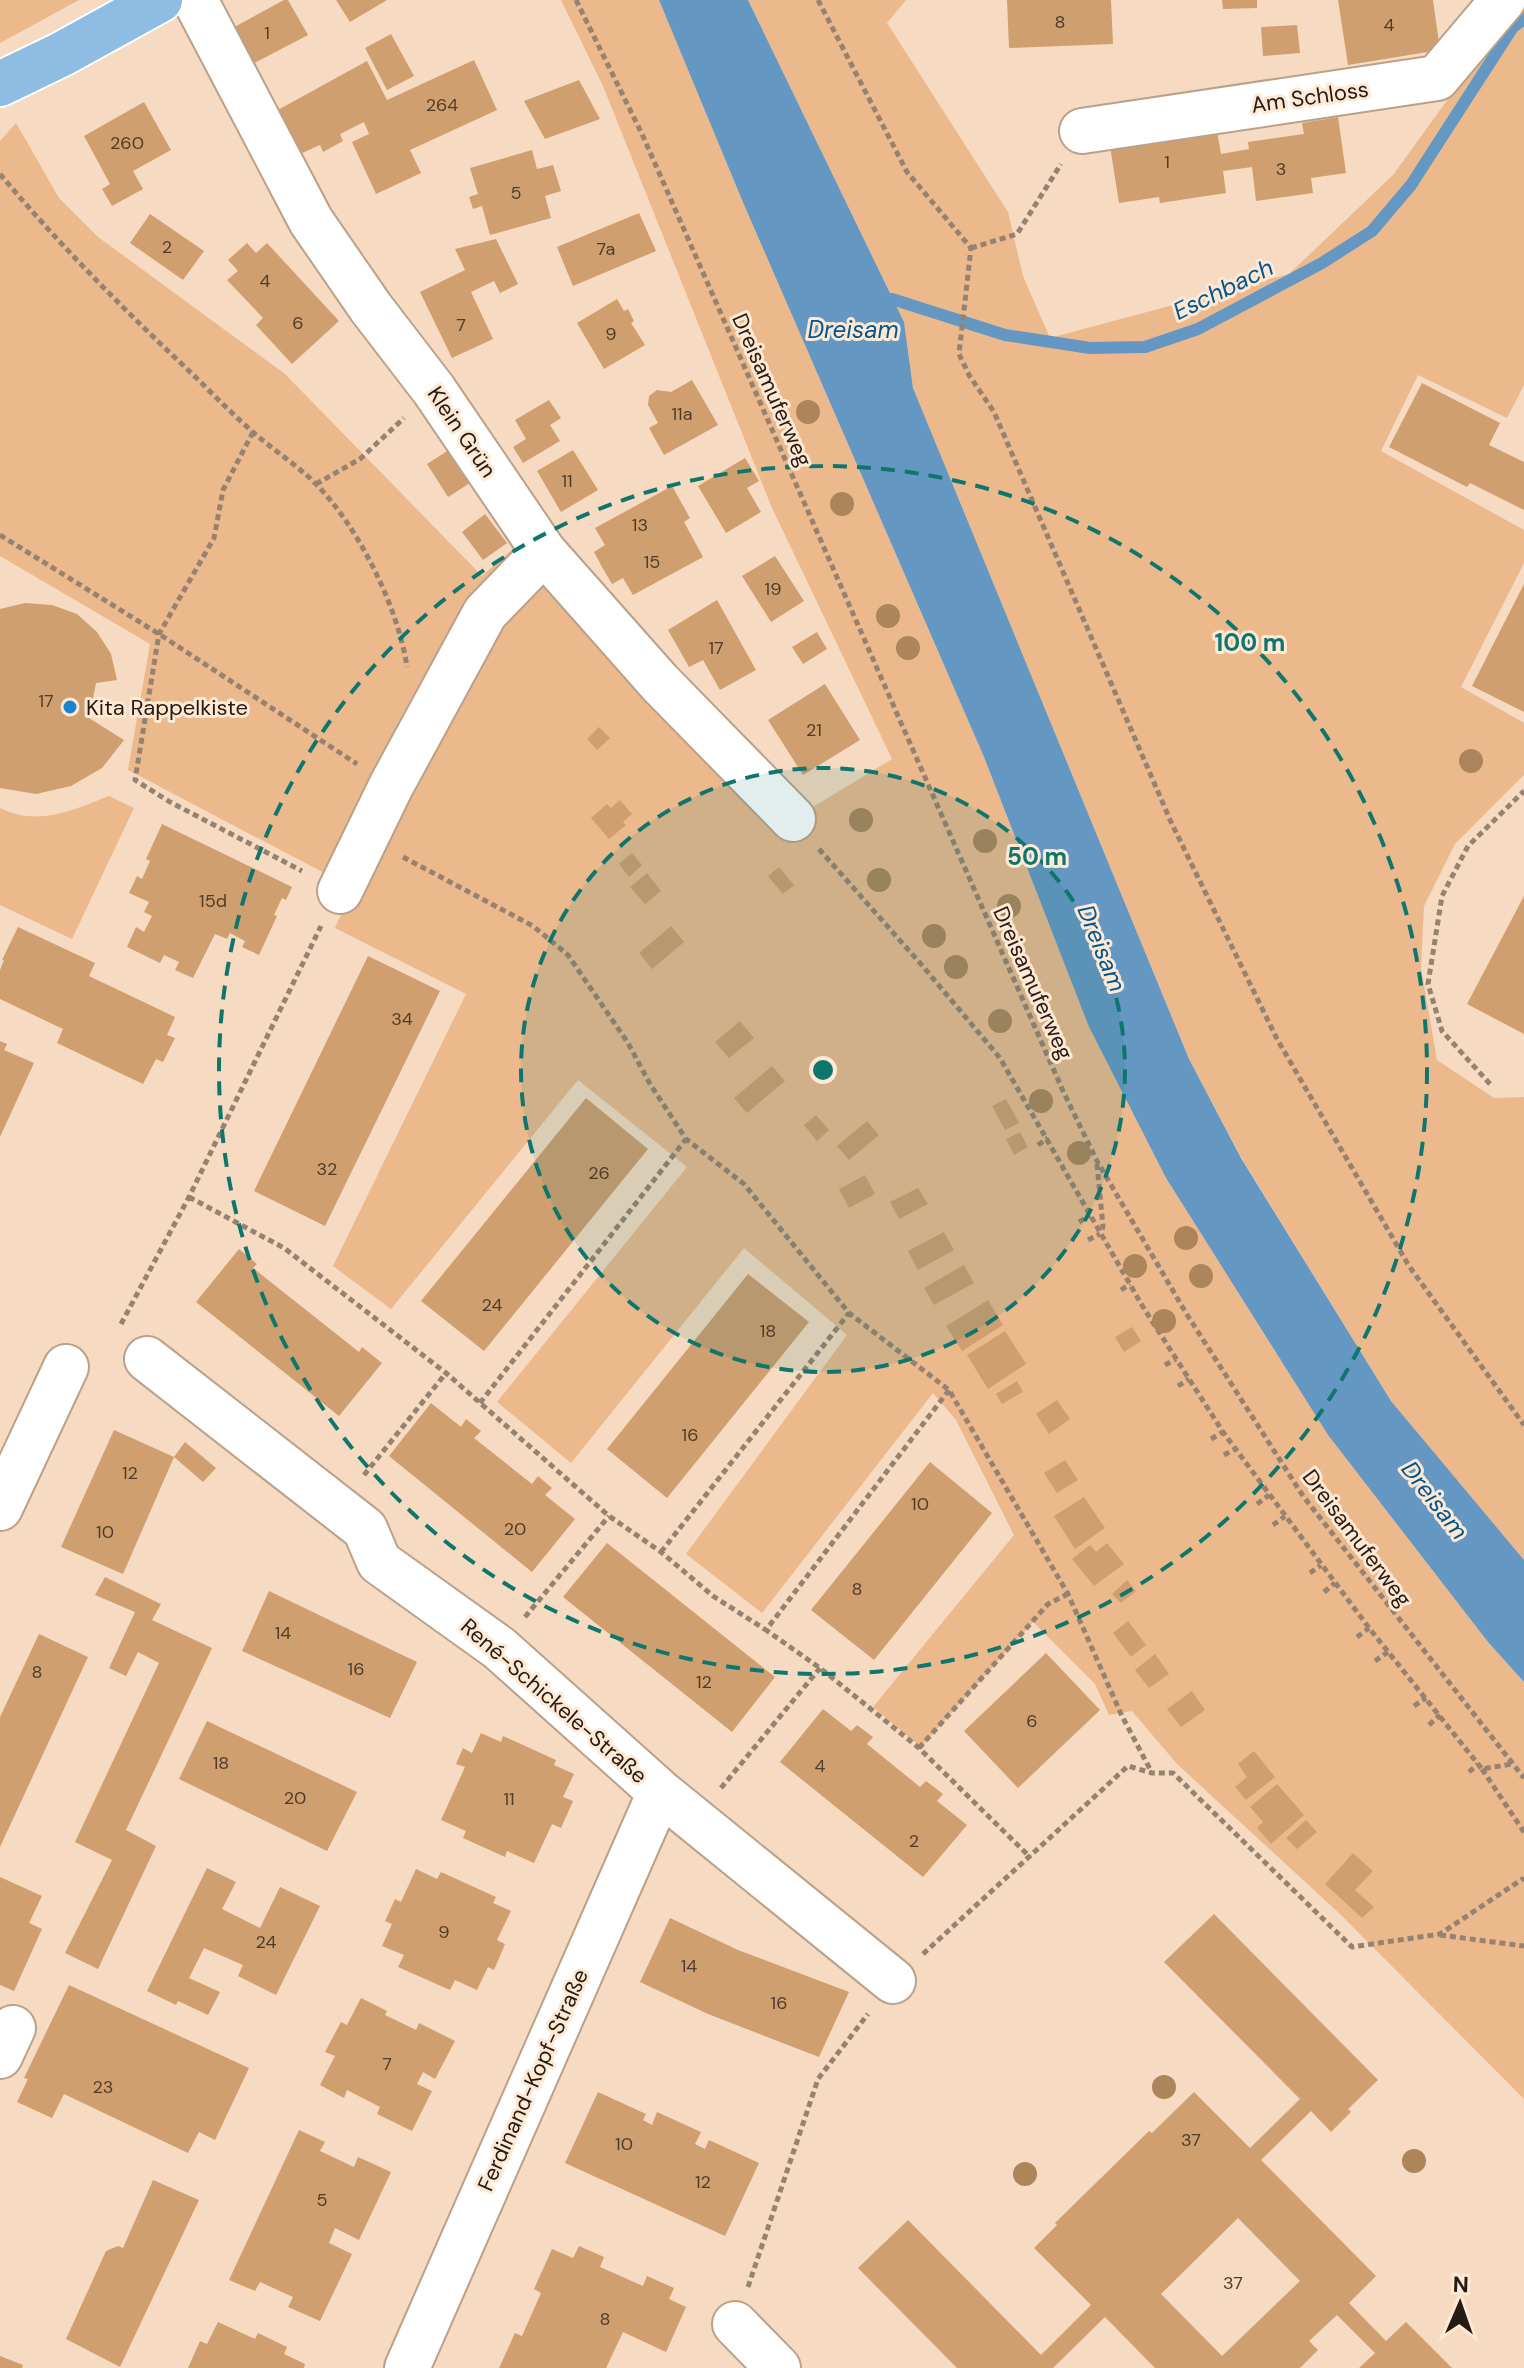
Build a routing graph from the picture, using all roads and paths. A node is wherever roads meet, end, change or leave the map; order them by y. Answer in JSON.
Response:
{"nodes":[{"id":1,"x":160,"y":0,"type":"edge"},
{"id":2,"x":195,"y":0,"type":"edge"},
{"id":3,"x":576,"y":0,"type":"edge"},
{"id":4,"x":818,"y":0,"type":"edge"},
{"id":5,"x":1503,"y":0,"type":"edge"},
{"id":6,"x":0,"y":84,"type":"edge"},
{"id":7,"x":1082,"y":131,"type":"joint"},
{"id":8,"x":0,"y":174,"type":"edge"},
{"id":9,"x":971,"y":248,"type":"junction"},
{"id":10,"x":397,"y":426,"type":"dead end"},
{"id":11,"x":253,"y":432,"type":"junction"},
{"id":12,"x":316,"y":484,"type":"junction"},
{"id":13,"x":0,"y":535,"type":"edge"},
{"id":14,"x":544,"y":552,"type":"junction"},
{"id":15,"x":159,"y":634,"type":"junction"},
{"id":16,"x":430,"y":713,"type":"junction"},
{"id":17,"x":391,"y":786,"type":"junction"},
{"id":18,"x":1524,"y":791,"type":"edge"},
{"id":19,"x":793,"y":819,"type":"joint"},
{"id":20,"x":366,"y":837,"type":"junction"},
{"id":21,"x":829,"y":861,"type":"junction"},
{"id":22,"x":822,"y":867,"type":"dead end"},
{"id":23,"x":340,"y":891,"type":"junction"},
{"id":24,"x":884,"y":923,"type":"junction"},
{"id":25,"x":877,"y":928,"type":"dead end"},
{"id":26,"x":902,"y":943,"type":"junction"},
{"id":27,"x":894,"y":948,"type":"dead end"},
{"id":28,"x":955,"y":1006,"type":"junction"},
{"id":29,"x":947,"y":1012,"type":"dead end"},
{"id":30,"x":1006,"y":1067,"type":"junction"},
{"id":31,"x":996,"y":1072,"type":"dead end"},
{"id":32,"x":1015,"y":1082,"type":"junction"},
{"id":33,"x":1490,"y":1084,"type":"dead end"},
{"id":34,"x":1006,"y":1087,"type":"dead end"},
{"id":35,"x":1048,"y":1138,"type":"junction"},
{"id":36,"x":686,"y":1139,"type":"junction"},
{"id":37,"x":1038,"y":1145,"type":"dead end"},
{"id":38,"x":1061,"y":1161,"type":"junction"},
{"id":39,"x":1097,"y":1161,"type":"junction"},
{"id":40,"x":1050,"y":1166,"type":"dead end"},
{"id":41,"x":189,"y":1197,"type":"junction"},
{"id":42,"x":1090,"y":1215,"type":"junction"},
{"id":43,"x":1079,"y":1222,"type":"dead end"},
{"id":44,"x":1100,"y":1234,"type":"junction"},
{"id":45,"x":1088,"y":1240,"type":"dead end"},
{"id":46,"x":1130,"y":1284,"type":"junction"},
{"id":47,"x":1121,"y":1290,"type":"dead end"},
{"id":48,"x":1143,"y":1307,"type":"junction"},
{"id":49,"x":849,"y":1313,"type":"junction"},
{"id":50,"x":1134,"y":1314,"type":"dead end"},
{"id":51,"x":134,"y":1342,"type":"joint"},
{"id":52,"x":1176,"y":1359,"type":"junction"},
{"id":53,"x":1165,"y":1365,"type":"dead end"},
{"id":54,"x":66,"y":1367,"type":"dead end"},
{"id":55,"x":446,"y":1373,"type":"junction"},
{"id":56,"x":1189,"y":1379,"type":"junction"},
{"id":57,"x":1178,"y":1386,"type":"dead end"},
{"id":58,"x":949,"y":1390,"type":"junction"},
{"id":59,"x":480,"y":1403,"type":"junction"},
{"id":60,"x":1524,"y":1425,"type":"edge"},
{"id":61,"x":1223,"y":1432,"type":"junction"},
{"id":62,"x":1211,"y":1439,"type":"dead end"},
{"id":63,"x":1235,"y":1449,"type":"junction"},
{"id":64,"x":1224,"y":1455,"type":"dead end"},
{"id":65,"x":1269,"y":1495,"type":"junction"},
{"id":66,"x":1257,"y":1504,"type":"dead end"},
{"id":67,"x":0,"y":1508,"type":"edge"},
{"id":68,"x":336,"y":1509,"type":"junction"},
{"id":69,"x":609,"y":1516,"type":"junction"},
{"id":70,"x":1285,"y":1516,"type":"junction"},
{"id":71,"x":1273,"y":1525,"type":"dead end"},
{"id":72,"x":661,"y":1552,"type":"junction"},
{"id":73,"x":1321,"y":1565,"type":"junction"},
{"id":74,"x":1310,"y":1573,"type":"dead end"},
{"id":75,"x":1335,"y":1583,"type":"junction"},
{"id":76,"x":1324,"y":1592,"type":"dead end"},
{"id":77,"x":1068,"y":1594,"type":"junction"},
{"id":78,"x":1369,"y":1628,"type":"junction"},
{"id":79,"x":766,"y":1630,"type":"junction"},
{"id":80,"x":1357,"y":1637,"type":"dead end"},
{"id":81,"x":499,"y":1648,"type":"junction"},
{"id":82,"x":1388,"y":1652,"type":"junction"},
{"id":83,"x":1375,"y":1661,"type":"dead end"},
{"id":84,"x":820,"y":1668,"type":"junction"},
{"id":85,"x":1426,"y":1697,"type":"junction"},
{"id":86,"x":1414,"y":1706,"type":"dead end"},
{"id":87,"x":1440,"y":1715,"type":"junction"},
{"id":88,"x":1429,"y":1725,"type":"dead end"},
{"id":89,"x":919,"y":1748,"type":"junction"},
{"id":90,"x":1512,"y":1764,"type":"junction"},
{"id":91,"x":1480,"y":1766,"type":"junction"},
{"id":92,"x":1469,"y":1772,"type":"dead end"},
{"id":93,"x":1152,"y":1773,"type":"junction"},
{"id":94,"x":1524,"y":1778,"type":"edge"},
{"id":95,"x":660,"y":1792,"type":"junction"},
{"id":96,"x":696,"y":1819,"type":"junction"},
{"id":97,"x":1524,"y":1832,"type":"edge"},
{"id":98,"x":1030,"y":1857,"type":"junction"},
{"id":99,"x":1524,"y":1878,"type":"edge"},
{"id":100,"x":1440,"y":1934,"type":"junction"},
{"id":101,"x":1524,"y":1946,"type":"edge"},
{"id":102,"x":893,"y":1981,"type":"junction"},
{"id":103,"x":735,"y":2324,"type":"joint"},
{"id":104,"x":407,"y":2368,"type":"edge"},
{"id":105,"x":778,"y":2368,"type":"edge"}],
"edges":[{"from":1,"to":6,"type":"main road"},
{"from":2,"to":14,"type":"street","name":"Klein Grün"},
{"from":3,"to":39,"type":"path","name":"Dreisamuferweg"},
{"from":4,"to":9,"type":"path"},
{"from":5,"to":7,"type":"street","name":"Am Schloss"},
{"from":7,"to":9,"type":"path"},
{"from":8,"to":11,"type":"path"},
{"from":9,"to":60,"type":"path"},
{"from":10,"to":12,"type":"path"},
{"from":11,"to":12,"type":"path"},
{"from":11,"to":15,"type":"path"},
{"from":12,"to":16,"type":"path"},
{"from":13,"to":15,"type":"path"},
{"from":14,"to":16,"type":"street"},
{"from":14,"to":19,"type":"street","name":"Klein Grün"},
{"from":15,"to":17,"type":"path"},
{"from":15,"to":23,"type":"path"},
{"from":16,"to":17,"type":"street"},
{"from":17,"to":20,"type":"street"},
{"from":18,"to":33,"type":"path"},
{"from":19,"to":21,"type":"path"},
{"from":20,"to":23,"type":"street"},
{"from":20,"to":36,"type":"path"},
{"from":21,"to":22,"type":"path"},
{"from":21,"to":24,"type":"path"},
{"from":23,"to":41,"type":"path"},
{"from":24,"to":25,"type":"path"},
{"from":24,"to":26,"type":"path"},
{"from":26,"to":27,"type":"path"},
{"from":26,"to":28,"type":"path"},
{"from":28,"to":29,"type":"path"},
{"from":28,"to":30,"type":"path"},
{"from":30,"to":31,"type":"path"},
{"from":30,"to":32,"type":"path"},
{"from":32,"to":34,"type":"path"},
{"from":32,"to":35,"type":"path"},
{"from":35,"to":37,"type":"path"},
{"from":35,"to":38,"type":"path"},
{"from":36,"to":49,"type":"path"},
{"from":36,"to":59,"type":"path"},
{"from":38,"to":40,"type":"path"},
{"from":38,"to":42,"type":"path"},
{"from":39,"to":44,"type":"path"},
{"from":39,"to":90,"type":"path","name":"Dreisamuferweg"},
{"from":41,"to":51,"type":"path"},
{"from":41,"to":55,"type":"path"},
{"from":42,"to":43,"type":"path"},
{"from":42,"to":44,"type":"path"},
{"from":44,"to":45,"type":"path"},
{"from":44,"to":46,"type":"path"},
{"from":46,"to":47,"type":"path"},
{"from":46,"to":48,"type":"path"},
{"from":48,"to":50,"type":"path"},
{"from":48,"to":52,"type":"path"},
{"from":49,"to":58,"type":"path"},
{"from":49,"to":72,"type":"path"},
{"from":51,"to":68,"type":"street","name":"René-Schickele-Straße"},
{"from":52,"to":53,"type":"path"},
{"from":52,"to":56,"type":"path"},
{"from":54,"to":67,"type":"street"},
{"from":55,"to":59,"type":"path"},
{"from":55,"to":68,"type":"path"},
{"from":56,"to":57,"type":"path"},
{"from":56,"to":61,"type":"path"},
{"from":58,"to":77,"type":"path"},
{"from":58,"to":79,"type":"path"},
{"from":59,"to":69,"type":"path"},
{"from":61,"to":62,"type":"path"},
{"from":61,"to":63,"type":"path"},
{"from":63,"to":64,"type":"path"},
{"from":63,"to":65,"type":"path"},
{"from":65,"to":66,"type":"path"},
{"from":65,"to":70,"type":"path"},
{"from":68,"to":81,"type":"street","name":"René-Schickele-Straße"},
{"from":69,"to":72,"type":"path"},
{"from":69,"to":81,"type":"path"},
{"from":70,"to":71,"type":"path"},
{"from":70,"to":73,"type":"path"},
{"from":72,"to":79,"type":"path"},
{"from":73,"to":74,"type":"path"},
{"from":73,"to":75,"type":"path"},
{"from":75,"to":76,"type":"path"},
{"from":75,"to":78,"type":"path"},
{"from":77,"to":89,"type":"path"},
{"from":77,"to":93,"type":"path"},
{"from":78,"to":80,"type":"path"},
{"from":78,"to":82,"type":"path"},
{"from":79,"to":84,"type":"path"},
{"from":81,"to":95,"type":"street","name":"René-Schickele-Straße"},
{"from":82,"to":83,"type":"path"},
{"from":82,"to":85,"type":"path"},
{"from":84,"to":89,"type":"path"},
{"from":84,"to":96,"type":"path"},
{"from":85,"to":86,"type":"path"},
{"from":85,"to":87,"type":"path"},
{"from":87,"to":88,"type":"path"},
{"from":87,"to":91,"type":"path"},
{"from":89,"to":98,"type":"path"},
{"from":90,"to":91,"type":"path"},
{"from":90,"to":94,"type":"path","name":"Dreisamuferweg"},
{"from":91,"to":92,"type":"path"},
{"from":91,"to":97,"type":"path"},
{"from":93,"to":98,"type":"path"},
{"from":93,"to":100,"type":"path"},
{"from":95,"to":96,"type":"street","name":"René-Schickele-Straße"},
{"from":95,"to":104,"type":"street","name":"Ferdinand-Kopf-Straße"},
{"from":96,"to":102,"type":"street","name":"René-Schickele-Straße"},
{"from":98,"to":102,"type":"path"},
{"from":99,"to":100,"type":"path"},
{"from":100,"to":101,"type":"path"},
{"from":102,"to":103,"type":"path"},
{"from":103,"to":105,"type":"street"}]}
